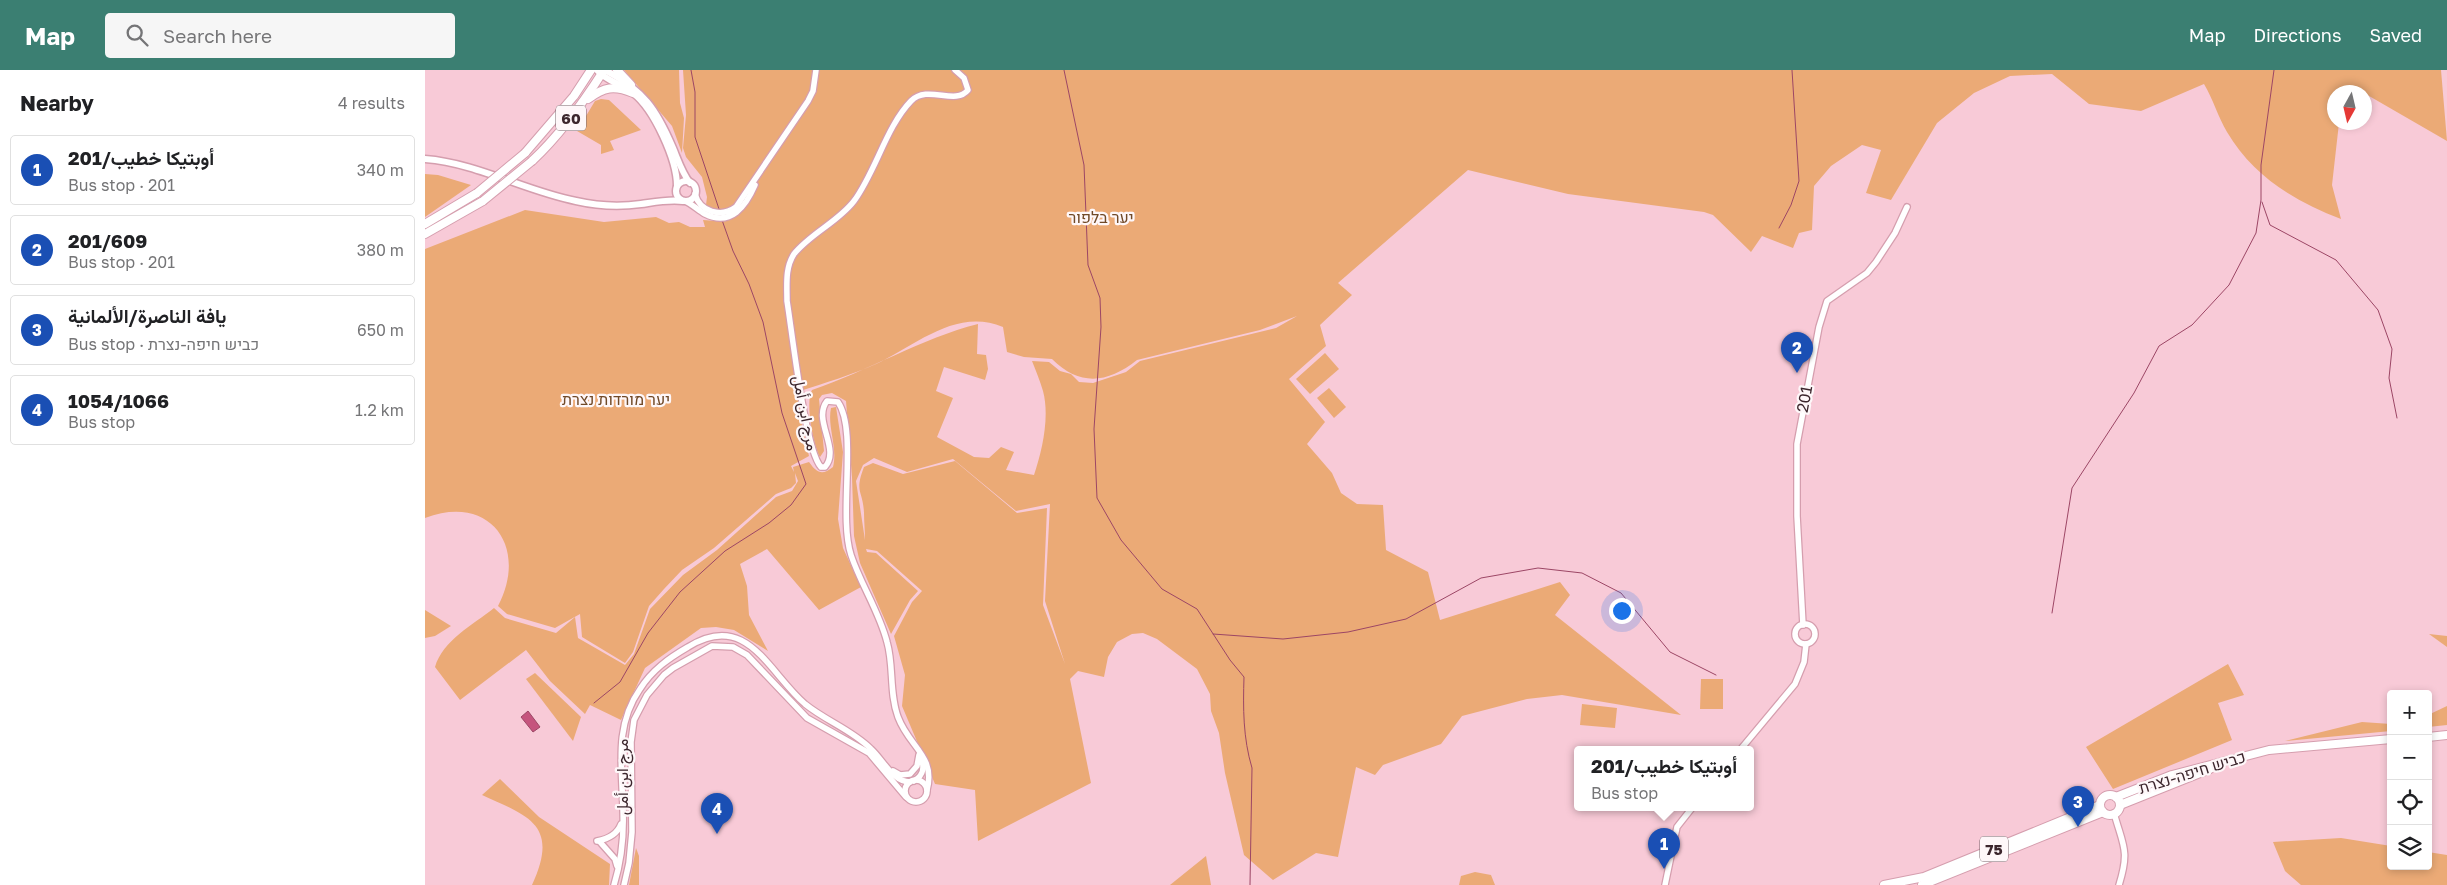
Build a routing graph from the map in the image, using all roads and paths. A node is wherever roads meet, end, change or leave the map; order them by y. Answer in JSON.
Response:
{"nodes":[{"id":1,"x":591,"y":70,"type":"edge"},
{"id":2,"x":617,"y":70,"type":"edge"},
{"id":3,"x":816,"y":70,"type":"edge"},
{"id":4,"x":955,"y":70,"type":"edge"},
{"id":5,"x":602,"y":71,"type":"edge"},
{"id":6,"x":632,"y":89,"type":"junction"},
{"id":7,"x":583,"y":104,"type":"junction"},
{"id":8,"x":425,"y":159,"type":"edge"},
{"id":9,"x":761,"y":171,"type":"junction"},
{"id":10,"x":690,"y":183,"type":"junction"},
{"id":11,"x":677,"y":187,"type":"junction"},
{"id":12,"x":695,"y":194,"type":"junction"},
{"id":13,"x":684,"y":201,"type":"junction"},
{"id":14,"x":653,"y":202,"type":"junction"},
{"id":15,"x":1907,"y":207,"type":"dead end"},
{"id":16,"x":425,"y":224,"type":"edge"},
{"id":17,"x":425,"y":234,"type":"edge"},
{"id":18,"x":1803,"y":625,"type":"junction"},
{"id":19,"x":1806,"y":644,"type":"junction"},
{"id":20,"x":2447,"y":736,"type":"edge"},
{"id":21,"x":2432,"y":737,"type":"edge"},
{"id":22,"x":2387,"y":740,"type":"edge"},
{"id":23,"x":1743,"y":746,"type":"edge"},
{"id":24,"x":918,"y":753,"type":"junction"},
{"id":25,"x":889,"y":769,"type":"junction"},
{"id":26,"x":912,"y":782,"type":"junction"},
{"id":27,"x":927,"y":790,"type":"junction"},
{"id":28,"x":906,"y":797,"type":"junction"},
{"id":29,"x":2118,"y":801,"type":"junction"},
{"id":30,"x":2102,"y":808,"type":"junction"},
{"id":31,"x":1690,"y":811,"type":"edge"},
{"id":32,"x":2114,"y":813,"type":"junction"},
{"id":33,"x":623,"y":817,"type":"junction"},
{"id":34,"x":618,"y":869,"type":"junction"},
{"id":35,"x":614,"y":885,"type":"edge"},
{"id":36,"x":624,"y":885,"type":"edge"},
{"id":37,"x":1665,"y":885,"type":"edge"},
{"id":38,"x":1885,"y":885,"type":"edge"},
{"id":39,"x":1922,"y":885,"type":"edge"},
{"id":40,"x":2119,"y":885,"type":"edge"}],
"edges":[{"from":1,"to":16,"type":"highway","number":"60","bridge":true},
{"from":2,"to":6,"type":"highway"},
{"from":3,"to":9,"type":"street"},
{"from":4,"to":24,"type":"street","name":"مرج ابن أمل"},
{"from":5,"to":6,"type":"main road"},
{"from":5,"to":7,"type":"highway","number":"60"},
{"from":6,"to":7,"type":"highway"},
{"from":6,"to":10,"type":"main road"},
{"from":6,"to":11,"type":"main road"},
{"from":7,"to":17,"type":"highway","number":"60","bridge":true},
{"from":8,"to":14,"type":"main road"},
{"from":9,"to":12,"type":"street"},
{"from":9,"to":13,"type":"street"},
{"from":10,"to":11,"type":"main road"},
{"from":10,"to":12,"type":"main road"},
{"from":11,"to":13,"type":"main road"},
{"from":11,"to":14,"type":"main road"},
{"from":12,"to":13,"type":"main road"},
{"from":13,"to":14,"type":"main road"},
{"from":15,"to":18,"type":"street","name":"201"},
{"from":18,"to":19,"type":"street"},
{"from":18,"to":19,"type":"street"},
{"from":19,"to":23,"type":"street"},
{"from":20,"to":21,"type":"highway"},
{"from":22,"to":29,"type":"highway","name":"כביש חיפה-נצרת","number":"75"},
{"from":24,"to":25,"type":"street"},
{"from":24,"to":26,"type":"street"},
{"from":24,"to":27,"type":"street","name":"مرج ابن أمل"},
{"from":25,"to":26,"type":"street","name":"مرج ابن أمل"},
{"from":25,"to":33,"type":"street","name":"مرج ابن أمل"},
{"from":26,"to":27,"type":"street"},
{"from":26,"to":28,"type":"street"},
{"from":27,"to":28,"type":"street"},
{"from":28,"to":36,"type":"street","name":"مرج ابن أمل"},
{"from":29,"to":30,"type":"highway","number":"75"},
{"from":29,"to":32,"type":"highway"},
{"from":30,"to":32,"type":"highway","number":"75"},
{"from":30,"to":38,"type":"highway","number":"75"},
{"from":30,"to":39,"type":"highway","number":"75"},
{"from":31,"to":37,"type":"street"},
{"from":32,"to":40,"type":"street"},
{"from":33,"to":34,"type":"street","name":"مرج ابن أمل"},
{"from":33,"to":34,"type":"street"},
{"from":34,"to":35,"type":"street","name":"مرج ابن أمل"}]}
